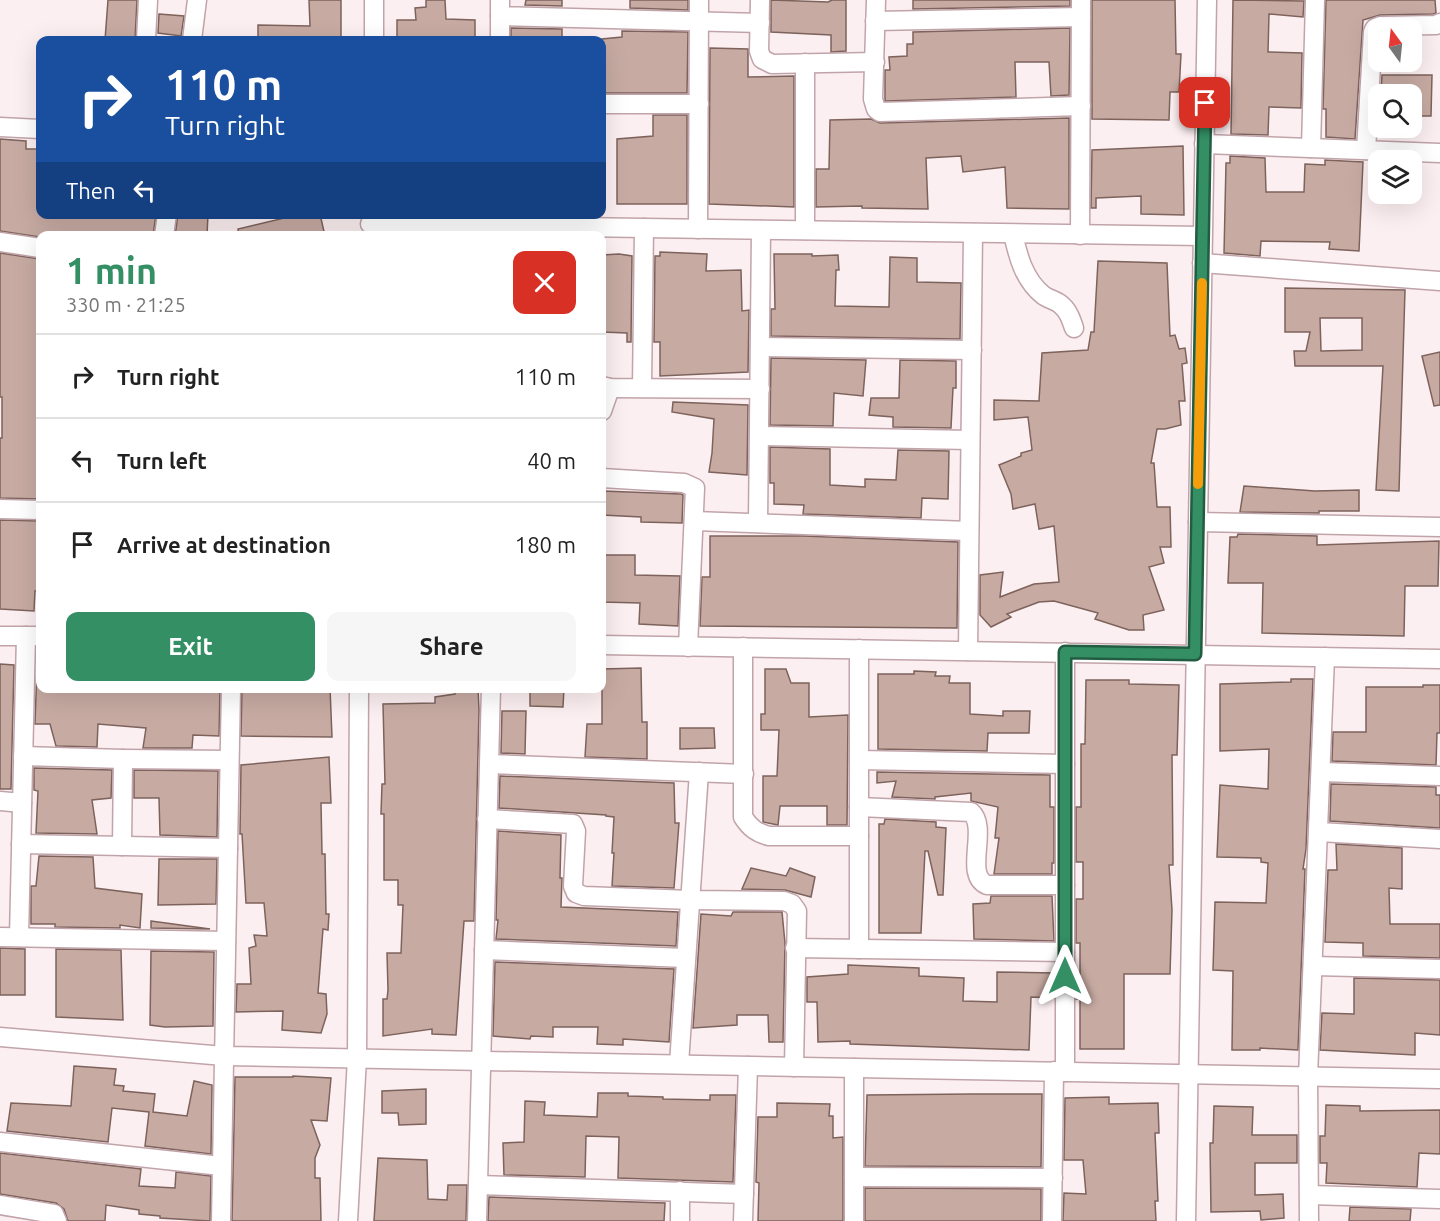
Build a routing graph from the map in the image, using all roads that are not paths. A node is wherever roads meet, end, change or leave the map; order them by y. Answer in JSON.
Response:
{"nodes":[{"id":1,"x":148,"y":0,"type":"edge"},
{"id":2,"x":196,"y":0,"type":"edge"},
{"id":3,"x":374,"y":0,"type":"edge"},
{"id":4,"x":699,"y":0,"type":"edge"},
{"id":5,"x":760,"y":0,"type":"edge"},
{"id":6,"x":876,"y":0,"type":"edge"},
{"id":7,"x":1207,"y":0,"type":"edge"},
{"id":8,"x":1315,"y":0,"type":"edge"},
{"id":9,"x":500,"y":8,"type":"edge"},
{"id":10,"x":1081,"y":8,"type":"edge"},
{"id":11,"x":875,"y":21,"type":"junction"},
{"id":12,"x":699,"y":22,"type":"junction"},
{"id":13,"x":760,"y":23,"type":"junction"},
{"id":14,"x":1440,"y":23,"type":"edge"},
{"id":15,"x":146,"y":36,"type":"edge"},
{"id":16,"x":192,"y":36,"type":"edge"},
{"id":17,"x":374,"y":36,"type":"edge"},
{"id":18,"x":500,"y":36,"type":"edge"},
{"id":19,"x":875,"y":62,"type":"junction"},
{"id":20,"x":805,"y":63,"type":"junction"},
{"id":21,"x":606,"y":104,"type":"edge"},
{"id":22,"x":699,"y":104,"type":"junction"},
{"id":23,"x":1081,"y":106,"type":"junction"},
{"id":24,"x":0,"y":127,"type":"edge"},
{"id":25,"x":36,"y":129,"type":"edge"},
{"id":26,"x":1204,"y":144,"type":"junction"},
{"id":27,"x":1311,"y":148,"type":"junction"},
{"id":28,"x":1366,"y":150,"type":"junction"},
{"id":29,"x":1440,"y":153,"type":"edge"},
{"id":30,"x":500,"y":220,"type":"edge"},
{"id":31,"x":370,"y":225,"type":"edge"},
{"id":32,"x":644,"y":228,"type":"junction"},
{"id":33,"x":698,"y":229,"type":"junction"},
{"id":34,"x":761,"y":230,"type":"junction"},
{"id":35,"x":805,"y":231,"type":"junction"},
{"id":36,"x":973,"y":233,"type":"junction"},
{"id":37,"x":1013,"y":234,"type":"junction"},
{"id":38,"x":1080,"y":235,"type":"junction"},
{"id":39,"x":1202,"y":236,"type":"junction"},
{"id":40,"x":0,"y":242,"type":"edge"},
{"id":41,"x":36,"y":247,"type":"edge"},
{"id":42,"x":1202,"y":263,"type":"junction"},
{"id":43,"x":1440,"y":281,"type":"edge"},
{"id":44,"x":1074,"y":328,"type":"dead end"},
{"id":45,"x":760,"y":347,"type":"junction"},
{"id":46,"x":972,"y":350,"type":"junction"},
{"id":47,"x":606,"y":387,"type":"edge"},
{"id":48,"x":642,"y":387,"type":"junction"},
{"id":49,"x":760,"y":389,"type":"junction"},
{"id":50,"x":759,"y":436,"type":"junction"},
{"id":51,"x":970,"y":440,"type":"junction"},
{"id":52,"x":606,"y":478,"type":"edge"},
{"id":53,"x":0,"y":509,"type":"edge"},
{"id":54,"x":36,"y":510,"type":"edge"},
{"id":55,"x":694,"y":521,"type":"junction"},
{"id":56,"x":758,"y":522,"type":"junction"},
{"id":57,"x":1197,"y":522,"type":"junction"},
{"id":58,"x":1440,"y":528,"type":"edge"},
{"id":59,"x":969,"y":531,"type":"junction"},
{"id":60,"x":0,"y":636,"type":"edge"},
{"id":61,"x":33,"y":636,"type":"edge"},
{"id":62,"x":606,"y":645,"type":"edge"},
{"id":63,"x":687,"y":646,"type":"junction"},
{"id":64,"x":743,"y":647,"type":"junction"},
{"id":65,"x":859,"y":649,"type":"junction"},
{"id":66,"x":968,"y":651,"type":"junction"},
{"id":67,"x":1065,"y":652,"type":"junction"},
{"id":68,"x":1195,"y":654,"type":"junction"},
{"id":69,"x":1325,"y":657,"type":"junction"},
{"id":70,"x":1440,"y":658,"type":"edge"},
{"id":71,"x":231,"y":693,"type":"edge"},
{"id":72,"x":359,"y":693,"type":"edge"},
{"id":73,"x":491,"y":693,"type":"edge"},
{"id":74,"x":23,"y":756,"type":"junction"},
{"id":75,"x":123,"y":759,"type":"junction"},
{"id":76,"x":229,"y":760,"type":"junction"},
{"id":77,"x":860,"y":760,"type":"junction"},
{"id":78,"x":489,"y":764,"type":"junction"},
{"id":79,"x":1065,"y":764,"type":"junction"},
{"id":80,"x":699,"y":772,"type":"junction"},
{"id":81,"x":1322,"y":772,"type":"junction"},
{"id":82,"x":744,"y":774,"type":"junction"},
{"id":83,"x":1440,"y":776,"type":"edge"},
{"id":84,"x":0,"y":801,"type":"edge"},
{"id":85,"x":22,"y":803,"type":"junction"},
{"id":86,"x":859,"y":807,"type":"junction"},
{"id":87,"x":487,"y":819,"type":"junction"},
{"id":88,"x":1320,"y":832,"type":"junction"},
{"id":89,"x":859,"y":836,"type":"junction"},
{"id":90,"x":1440,"y":839,"type":"edge"},
{"id":91,"x":21,"y":844,"type":"junction"},
{"id":92,"x":122,"y":846,"type":"junction"},
{"id":93,"x":228,"y":848,"type":"junction"},
{"id":94,"x":1065,"y":885,"type":"junction"},
{"id":95,"x":691,"y":900,"type":"junction"},
{"id":96,"x":0,"y":937,"type":"edge"},
{"id":97,"x":19,"y":937,"type":"junction"},
{"id":98,"x":226,"y":941,"type":"junction"},
{"id":99,"x":795,"y":948,"type":"junction"},
{"id":100,"x":859,"y":949,"type":"junction"},
{"id":101,"x":484,"y":951,"type":"junction"},
{"id":102,"x":1065,"y":952,"type":"junction"},
{"id":103,"x":686,"y":958,"type":"junction"},
{"id":104,"x":1313,"y":966,"type":"junction"},
{"id":105,"x":1440,"y":969,"type":"edge"},
{"id":106,"x":0,"y":1037,"type":"edge"},
{"id":107,"x":224,"y":1056,"type":"junction"},
{"id":108,"x":357,"y":1058,"type":"junction"},
{"id":109,"x":481,"y":1061,"type":"junction"},
{"id":110,"x":679,"y":1064,"type":"junction"},
{"id":111,"x":748,"y":1066,"type":"junction"},
{"id":112,"x":794,"y":1067,"type":"junction"},
{"id":113,"x":854,"y":1068,"type":"junction"},
{"id":114,"x":1059,"y":1072,"type":"junction"},
{"id":115,"x":1188,"y":1074,"type":"junction"},
{"id":116,"x":1308,"y":1076,"type":"junction"},
{"id":117,"x":1440,"y":1079,"type":"edge"},
{"id":118,"x":0,"y":1142,"type":"edge"},
{"id":119,"x":221,"y":1166,"type":"junction"},
{"id":120,"x":854,"y":1177,"type":"junction"},
{"id":121,"x":1053,"y":1178,"type":"junction"},
{"id":122,"x":478,"y":1185,"type":"junction"},
{"id":123,"x":680,"y":1191,"type":"junction"},
{"id":124,"x":744,"y":1194,"type":"junction"},
{"id":125,"x":1310,"y":1195,"type":"junction"},
{"id":126,"x":1440,"y":1199,"type":"edge"},
{"id":127,"x":0,"y":1205,"type":"edge"},
{"id":128,"x":57,"y":1221,"type":"edge"},
{"id":129,"x":221,"y":1221,"type":"edge"},
{"id":130,"x":348,"y":1221,"type":"edge"},
{"id":131,"x":477,"y":1221,"type":"edge"},
{"id":132,"x":680,"y":1221,"type":"edge"},
{"id":133,"x":743,"y":1221,"type":"edge"},
{"id":134,"x":854,"y":1221,"type":"edge"},
{"id":135,"x":1052,"y":1221,"type":"edge"},
{"id":136,"x":1186,"y":1221,"type":"edge"},
{"id":137,"x":1309,"y":1221,"type":"edge"}],
"edges":[{"from":1,"to":15,"type":"street"},
{"from":2,"to":16,"type":"street"},
{"from":3,"to":17,"type":"street"},
{"from":4,"to":12,"type":"street"},
{"from":5,"to":13,"type":"street"},
{"from":6,"to":11,"type":"street"},
{"from":7,"to":26,"type":"street"},
{"from":8,"to":27,"type":"street"},
{"from":9,"to":12,"type":"street"},
{"from":9,"to":18,"type":"street"},
{"from":10,"to":11,"type":"street"},
{"from":10,"to":23,"type":"street"},
{"from":11,"to":19,"type":"street"},
{"from":12,"to":13,"type":"street"},
{"from":12,"to":22,"type":"street"},
{"from":13,"to":20,"type":"street"},
{"from":14,"to":28,"type":"street"},
{"from":19,"to":20,"type":"street"},
{"from":19,"to":23,"type":"street"},
{"from":20,"to":35,"type":"street"},
{"from":21,"to":22,"type":"street"},
{"from":22,"to":33,"type":"street"},
{"from":23,"to":38,"type":"street"},
{"from":24,"to":25,"type":"street"},
{"from":26,"to":27,"type":"street"},
{"from":26,"to":39,"type":"street"},
{"from":27,"to":28,"type":"street"},
{"from":28,"to":29,"type":"street"},
{"from":30,"to":31,"type":"street"},
{"from":30,"to":32,"type":"street"},
{"from":32,"to":33,"type":"street"},
{"from":32,"to":48,"type":"street"},
{"from":33,"to":34,"type":"street"},
{"from":34,"to":35,"type":"street"},
{"from":34,"to":45,"type":"street"},
{"from":35,"to":36,"type":"street"},
{"from":36,"to":37,"type":"street"},
{"from":36,"to":46,"type":"street"},
{"from":37,"to":38,"type":"street"},
{"from":37,"to":44,"type":"street"},
{"from":38,"to":39,"type":"street"},
{"from":39,"to":42,"type":"street"},
{"from":40,"to":41,"type":"street"},
{"from":42,"to":43,"type":"street"},
{"from":42,"to":57,"type":"street"},
{"from":45,"to":46,"type":"street"},
{"from":45,"to":49,"type":"street"},
{"from":46,"to":51,"type":"street"},
{"from":47,"to":48,"type":"street"},
{"from":48,"to":49,"type":"street"},
{"from":49,"to":50,"type":"street"},
{"from":50,"to":51,"type":"street"},
{"from":50,"to":56,"type":"street"},
{"from":51,"to":59,"type":"street"},
{"from":52,"to":55,"type":"street"},
{"from":53,"to":54,"type":"street"},
{"from":55,"to":56,"type":"street"},
{"from":55,"to":63,"type":"street"},
{"from":56,"to":59,"type":"street"},
{"from":57,"to":58,"type":"street"},
{"from":57,"to":68,"type":"street"},
{"from":59,"to":66,"type":"street"},
{"from":60,"to":61,"type":"street"},
{"from":61,"to":74,"type":"street"},
{"from":62,"to":63,"type":"street"},
{"from":63,"to":64,"type":"street"},
{"from":64,"to":65,"type":"street"},
{"from":64,"to":82,"type":"street"},
{"from":65,"to":66,"type":"street"},
{"from":65,"to":77,"type":"street"},
{"from":66,"to":67,"type":"street"},
{"from":67,"to":68,"type":"street"},
{"from":67,"to":79,"type":"street"},
{"from":68,"to":69,"type":"street"},
{"from":68,"to":115,"type":"street"},
{"from":69,"to":70,"type":"street"},
{"from":69,"to":81,"type":"street"},
{"from":71,"to":76,"type":"street"},
{"from":72,"to":108,"type":"street"},
{"from":73,"to":78,"type":"street"},
{"from":74,"to":75,"type":"street"},
{"from":74,"to":85,"type":"street"},
{"from":75,"to":76,"type":"street"},
{"from":75,"to":92,"type":"street"},
{"from":76,"to":93,"type":"street"},
{"from":77,"to":79,"type":"street"},
{"from":77,"to":86,"type":"street"},
{"from":78,"to":80,"type":"street"},
{"from":78,"to":87,"type":"street"},
{"from":79,"to":94,"type":"street"},
{"from":80,"to":82,"type":"street"},
{"from":80,"to":95,"type":"street"},
{"from":81,"to":83,"type":"street"},
{"from":81,"to":88,"type":"street"},
{"from":82,"to":89,"type":"street"},
{"from":84,"to":85,"type":"street"},
{"from":85,"to":91,"type":"street"},
{"from":86,"to":89,"type":"street"},
{"from":86,"to":94,"type":"street"},
{"from":87,"to":95,"type":"street"},
{"from":87,"to":101,"type":"street"},
{"from":88,"to":90,"type":"street"},
{"from":88,"to":104,"type":"street"},
{"from":89,"to":100,"type":"street"},
{"from":91,"to":92,"type":"street"},
{"from":91,"to":97,"type":"street"},
{"from":92,"to":93,"type":"street"},
{"from":93,"to":98,"type":"street"},
{"from":94,"to":102,"type":"street"},
{"from":95,"to":99,"type":"street"},
{"from":95,"to":103,"type":"street"},
{"from":96,"to":97,"type":"street"},
{"from":97,"to":98,"type":"street"},
{"from":98,"to":107,"type":"street"},
{"from":99,"to":100,"type":"street"},
{"from":99,"to":112,"type":"street"},
{"from":100,"to":102,"type":"street"},
{"from":101,"to":103,"type":"street"},
{"from":101,"to":109,"type":"street"},
{"from":102,"to":114,"type":"street"},
{"from":103,"to":110,"type":"street"},
{"from":104,"to":105,"type":"street"},
{"from":104,"to":116,"type":"street"},
{"from":106,"to":107,"type":"street"},
{"from":107,"to":108,"type":"street"},
{"from":107,"to":119,"type":"street"},
{"from":108,"to":109,"type":"street"},
{"from":108,"to":130,"type":"street"},
{"from":109,"to":110,"type":"street"},
{"from":109,"to":122,"type":"street"},
{"from":110,"to":111,"type":"street"},
{"from":111,"to":112,"type":"street"},
{"from":111,"to":124,"type":"street"},
{"from":112,"to":113,"type":"street"},
{"from":113,"to":114,"type":"street"},
{"from":113,"to":120,"type":"street"},
{"from":114,"to":115,"type":"street"},
{"from":114,"to":121,"type":"street"},
{"from":115,"to":116,"type":"street"},
{"from":115,"to":136,"type":"street"},
{"from":116,"to":117,"type":"street"},
{"from":116,"to":125,"type":"street"},
{"from":118,"to":119,"type":"street"},
{"from":119,"to":129,"type":"street"},
{"from":120,"to":121,"type":"street"},
{"from":120,"to":134,"type":"street"},
{"from":121,"to":135,"type":"street"},
{"from":122,"to":123,"type":"street"},
{"from":122,"to":131,"type":"street"},
{"from":123,"to":124,"type":"street"},
{"from":123,"to":132,"type":"street"},
{"from":124,"to":133,"type":"street"},
{"from":125,"to":126,"type":"street"},
{"from":125,"to":137,"type":"street"},
{"from":127,"to":128,"type":"street"}]}
